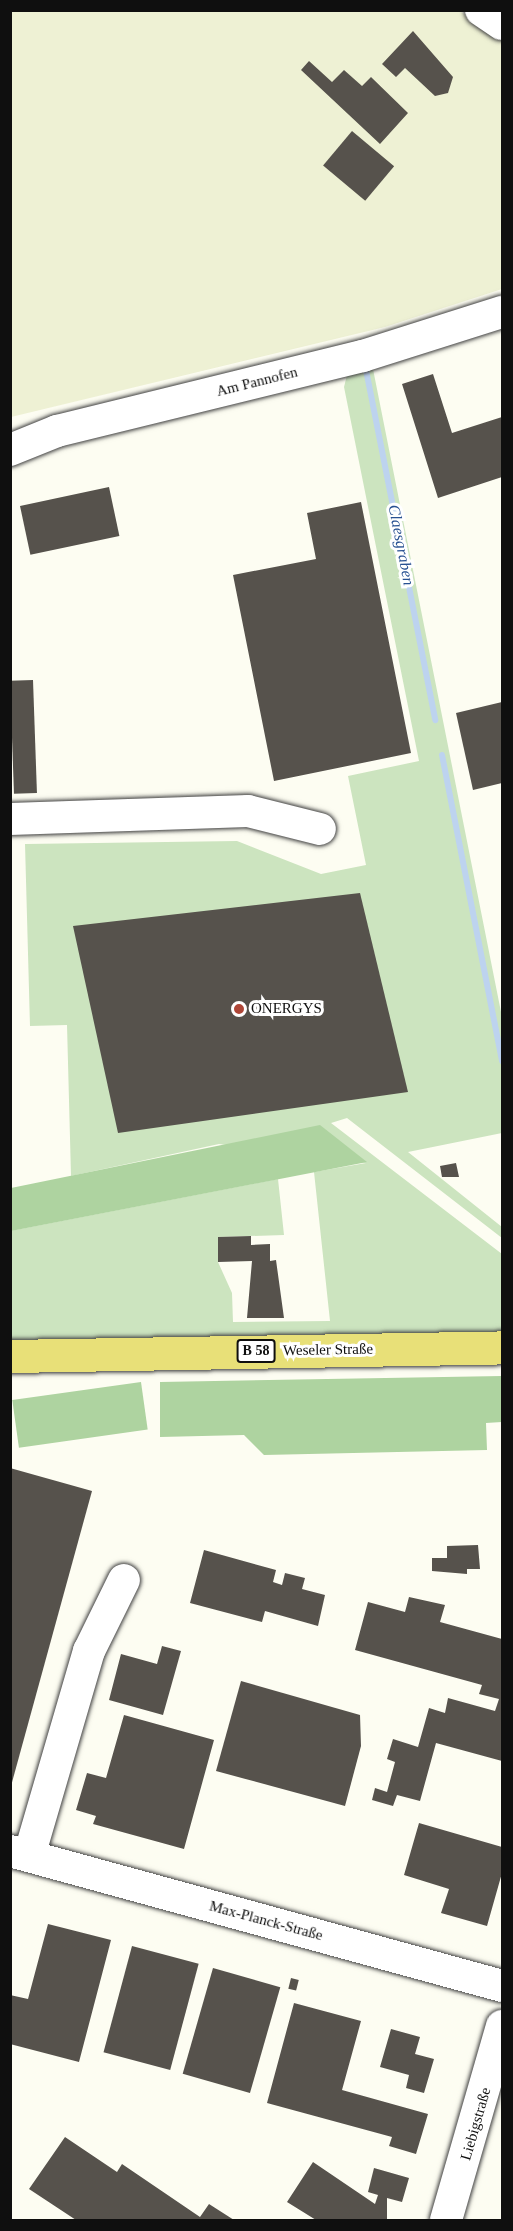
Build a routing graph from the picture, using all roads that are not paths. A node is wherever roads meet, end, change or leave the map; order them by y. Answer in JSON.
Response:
{"nodes":[{"id":1,"x":481,"y":10,"type":"edge"},
{"id":2,"x":502,"y":24,"type":"edge"},
{"id":3,"x":502,"y":312,"type":"edge"},
{"id":4,"x":10,"y":450,"type":"edge"},
{"id":5,"x":10,"y":819,"type":"edge"},
{"id":6,"x":320,"y":829,"type":"dead end"},
{"id":7,"x":502,"y":1347,"type":"edge"},
{"id":8,"x":10,"y":1356,"type":"edge"},
{"id":9,"x":124,"y":1580,"type":"dead end"},
{"id":10,"x":20,"y":1854,"type":"edge"},
{"id":11,"x":502,"y":1986,"type":"edge"},
{"id":12,"x":502,"y":2026,"type":"edge"},
{"id":13,"x":446,"y":2220,"type":"edge"}],
"edges":[{"from":1,"to":2,"type":"street"},
{"from":3,"to":4,"type":"street","name":"Am Pannofen"},
{"from":5,"to":6,"type":"street"},
{"from":7,"to":8,"type":"main road","name":"Weseler Straße","number":"B 58"},
{"from":9,"to":10,"type":"street","name":"Max-Planck-Straße"},
{"from":10,"to":11,"type":"street","name":"Max-Planck-Straße"},
{"from":12,"to":13,"type":"street","name":"Liebigstraße"}]}
